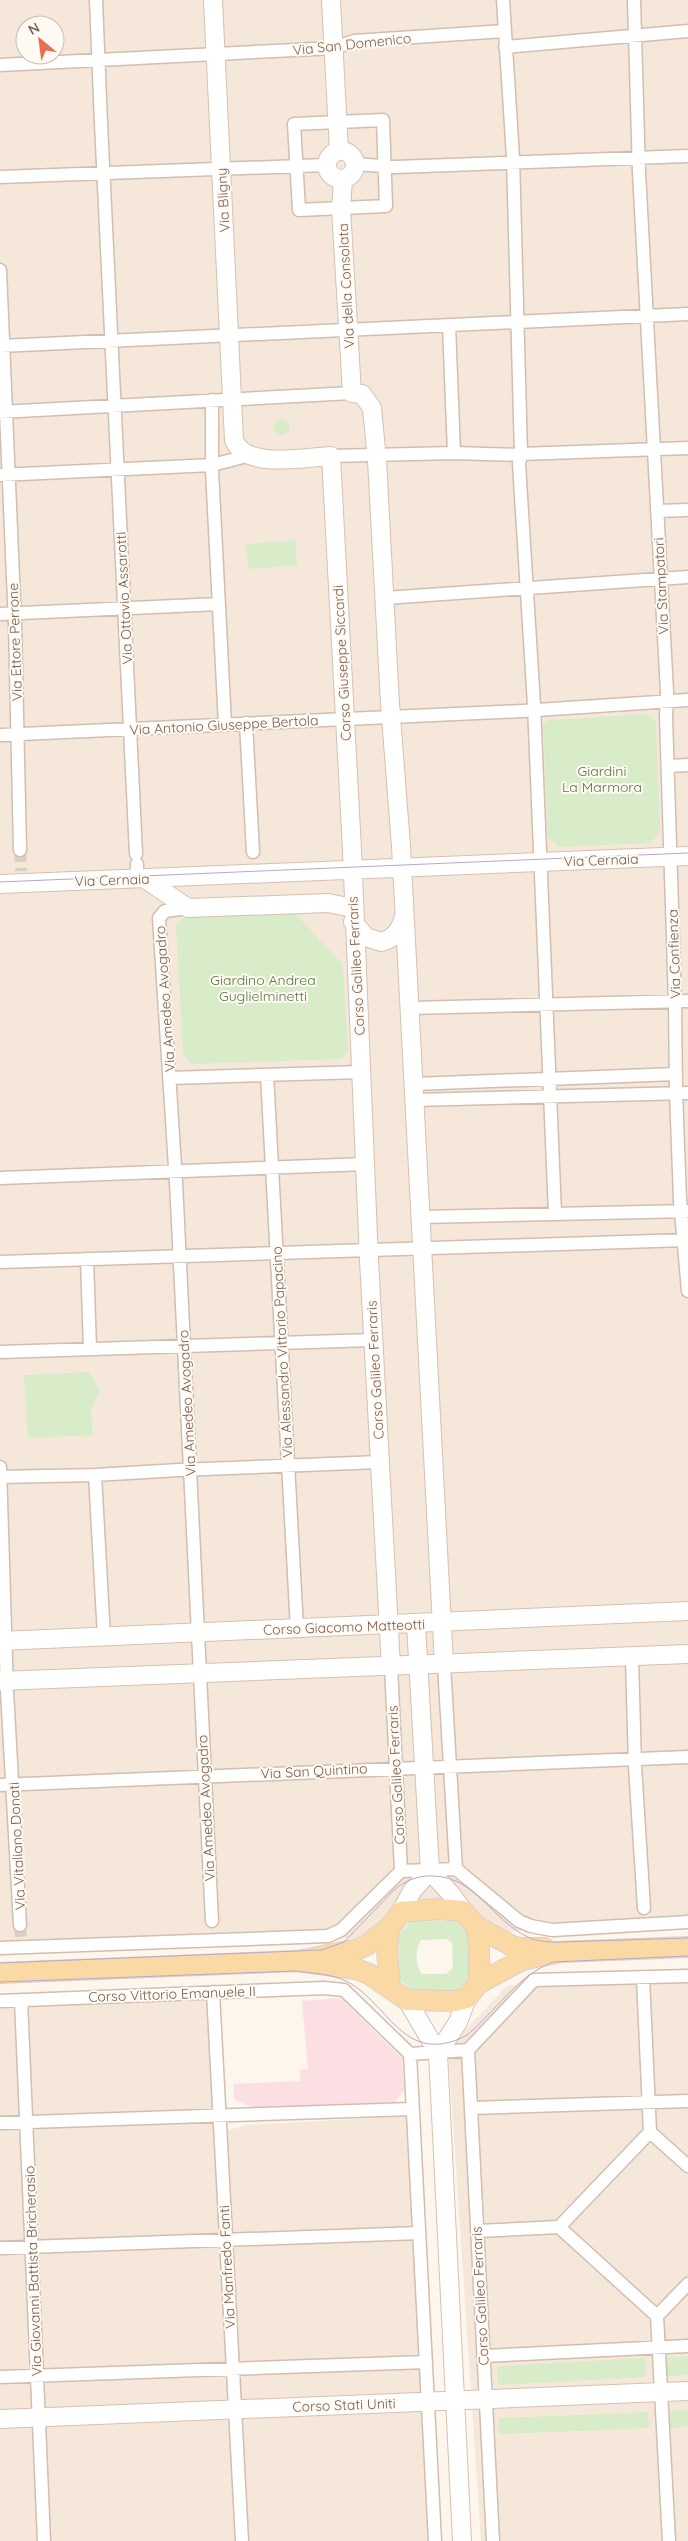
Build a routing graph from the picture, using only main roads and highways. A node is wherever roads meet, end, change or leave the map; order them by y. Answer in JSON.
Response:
{"nodes":[{"id":1,"x":395,"y":1920,"type":"junction"},
{"id":2,"x":476,"y":1926,"type":"junction"},
{"id":3,"x":688,"y":1947,"type":"edge"},
{"id":4,"x":560,"y":1952,"type":"junction"},
{"id":5,"x":298,"y":1961,"type":"junction"},
{"id":6,"x":0,"y":1973,"type":"edge"},
{"id":7,"x":390,"y":1987,"type":"junction"},
{"id":8,"x":473,"y":1990,"type":"junction"}],
"edges":[{"from":1,"to":2,"type":"main road"},
{"from":1,"to":5,"type":"main road","name":"Corso Vittorio Emanuele II"},
{"from":1,"to":7,"type":"main road"},
{"from":2,"to":4,"type":"main road"},
{"from":2,"to":8,"type":"main road"},
{"from":3,"to":4,"type":"main road"},
{"from":4,"to":8,"type":"main road"},
{"from":5,"to":6,"type":"main road","name":"Corso Vittorio Emanuele II"},
{"from":5,"to":7,"type":"main road","name":"Corso Vittorio Emanuele II"},
{"from":7,"to":8,"type":"main road"}]}
